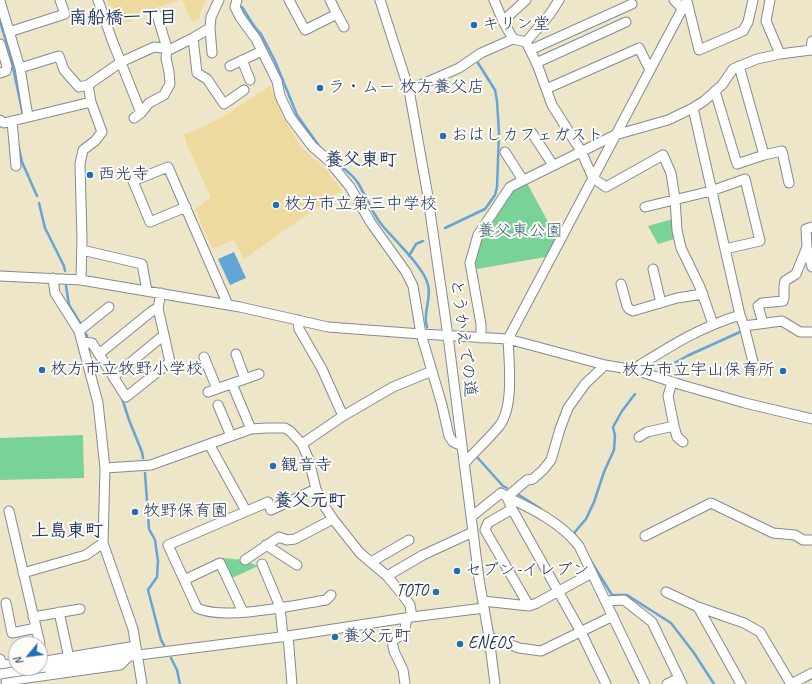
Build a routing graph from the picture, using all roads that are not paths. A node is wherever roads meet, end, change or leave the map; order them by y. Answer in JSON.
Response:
{"nodes":[{"id":1,"x":60,"y":0,"type":"edge"},
{"id":2,"x":98,"y":0,"type":"edge"},
{"id":3,"x":219,"y":0,"type":"edge"},
{"id":4,"x":237,"y":0,"type":"edge"},
{"id":5,"x":289,"y":0,"type":"edge"},
{"id":6,"x":330,"y":0,"type":"edge"},
{"id":7,"x":380,"y":0,"type":"edge"},
{"id":8,"x":494,"y":0,"type":"edge"},
{"id":9,"x":526,"y":0,"type":"edge"},
{"id":10,"x":559,"y":0,"type":"edge"},
{"id":11,"x":753,"y":0,"type":"edge"},
{"id":12,"x":770,"y":0,"type":"edge"},
{"id":13,"x":0,"y":1,"type":"edge"},
{"id":14,"x":681,"y":3,"type":"edge"},
{"id":15,"x":632,"y":4,"type":"dead end"},
{"id":16,"x":337,"y":14,"type":"junction"},
{"id":17,"x":157,"y":15,"type":"dead end"},
{"id":18,"x":503,"y":21,"type":"junction"},
{"id":19,"x":626,"y":22,"type":"dead end"},
{"id":20,"x":210,"y":28,"type":"junction"},
{"id":21,"x":344,"y":28,"type":"dead end"},
{"id":22,"x":9,"y":32,"type":"junction"},
{"id":23,"x":193,"y":38,"type":"junction"},
{"id":24,"x":513,"y":39,"type":"junction"},
{"id":25,"x":0,"y":44,"type":"edge"},
{"id":26,"x":528,"y":46,"type":"junction"},
{"id":27,"x":167,"y":48,"type":"junction"},
{"id":28,"x":812,"y":50,"type":"edge"},
{"id":29,"x":262,"y":51,"type":"junction"},
{"id":30,"x":212,"y":53,"type":"dead end"},
{"id":31,"x":780,"y":54,"type":"junction"},
{"id":32,"x":242,"y":60,"type":"junction"},
{"id":33,"x":121,"y":62,"type":"junction"},
{"id":34,"x":536,"y":63,"type":"junction"},
{"id":35,"x":230,"y":66,"type":"dead end"},
{"id":36,"x":739,"y":66,"type":"junction"},
{"id":37,"x":20,"y":68,"type":"junction"},
{"id":38,"x":650,"y":70,"type":"junction"},
{"id":39,"x":0,"y":73,"type":"edge"},
{"id":40,"x":250,"y":80,"type":"dead end"},
{"id":41,"x":88,"y":85,"type":"junction"},
{"id":42,"x":546,"y":89,"type":"junction"},
{"id":43,"x":244,"y":90,"type":"dead end"},
{"id":44,"x":409,"y":90,"type":"junction"},
{"id":45,"x":715,"y":91,"type":"junction"},
{"id":46,"x":91,"y":102,"type":"junction"},
{"id":47,"x":693,"y":108,"type":"junction"},
{"id":48,"x":28,"y":117,"type":"junction"},
{"id":49,"x":0,"y":120,"type":"edge"},
{"id":50,"x":12,"y":121,"type":"junction"},
{"id":51,"x":532,"y":133,"type":"dead end"},
{"id":52,"x":615,"y":135,"type":"junction"},
{"id":53,"x":581,"y":151,"type":"junction"},
{"id":54,"x":505,"y":152,"type":"dead end"},
{"id":55,"x":764,"y":155,"type":"junction"},
{"id":56,"x":553,"y":165,"type":"junction"},
{"id":57,"x":16,"y":166,"type":"dead end"},
{"id":58,"x":592,"y":178,"type":"junction"},
{"id":59,"x":523,"y":180,"type":"junction"},
{"id":60,"x":789,"y":183,"type":"dead end"},
{"id":61,"x":711,"y":190,"type":"junction"},
{"id":62,"x":675,"y":199,"type":"junction"},
{"id":63,"x":645,"y":207,"type":"dead end"},
{"id":64,"x":186,"y":208,"type":"junction"},
{"id":65,"x":812,"y":228,"type":"edge"},
{"id":66,"x":807,"y":247,"type":"junction"},
{"id":67,"x":725,"y":249,"type":"junction"},
{"id":68,"x":82,"y":250,"type":"junction"},
{"id":69,"x":812,"y":267,"type":"edge"},
{"id":70,"x":653,"y":269,"type":"dead end"},
{"id":71,"x":0,"y":276,"type":"edge"},
{"id":72,"x":53,"y":278,"type":"junction"},
{"id":73,"x":81,"y":280,"type":"junction"},
{"id":74,"x":621,"y":284,"type":"dead end"},
{"id":75,"x":147,"y":291,"type":"junction"},
{"id":76,"x":161,"y":294,"type":"junction"},
{"id":77,"x":703,"y":294,"type":"junction"},
{"id":78,"x":662,"y":303,"type":"junction"},
{"id":79,"x":228,"y":305,"type":"junction"},
{"id":80,"x":109,"y":307,"type":"dead end"},
{"id":81,"x":158,"y":308,"type":"junction"},
{"id":82,"x":740,"y":315,"type":"junction"},
{"id":83,"x":298,"y":320,"type":"junction"},
{"id":84,"x":763,"y":323,"type":"junction"},
{"id":85,"x":713,"y":324,"type":"junction"},
{"id":86,"x":744,"y":326,"type":"junction"},
{"id":87,"x":79,"y":331,"type":"junction"},
{"id":88,"x":812,"y":332,"type":"edge"},
{"id":89,"x":421,"y":334,"type":"junction"},
{"id":90,"x":164,"y":335,"type":"junction"},
{"id":91,"x":448,"y":336,"type":"junction"},
{"id":92,"x":481,"y":338,"type":"junction"},
{"id":93,"x":508,"y":339,"type":"junction"},
{"id":94,"x":82,"y":342,"type":"junction"},
{"id":95,"x":99,"y":354,"type":"junction"},
{"id":96,"x":236,"y":354,"type":"dead end"},
{"id":97,"x":204,"y":357,"type":"dead end"},
{"id":98,"x":605,"y":365,"type":"junction"},
{"id":99,"x":754,"y":366,"type":"dead end"},
{"id":100,"x":635,"y":370,"type":"junction"},
{"id":101,"x":432,"y":371,"type":"junction"},
{"id":102,"x":259,"y":374,"type":"dead end"},
{"id":103,"x":113,"y":377,"type":"junction"},
{"id":104,"x":245,"y":379,"type":"junction"},
{"id":105,"x":672,"y":382,"type":"junction"},
{"id":106,"x":232,"y":384,"type":"junction"},
{"id":107,"x":218,"y":405,"type":"dead end"},
{"id":108,"x":343,"y":416,"type":"junction"},
{"id":109,"x":812,"y":419,"type":"edge"},
{"id":110,"x":674,"y":426,"type":"junction"},
{"id":111,"x":251,"y":429,"type":"junction"},
{"id":112,"x":231,"y":436,"type":"junction"},
{"id":113,"x":639,"y":437,"type":"dead end"},
{"id":114,"x":683,"y":442,"type":"dead end"},
{"id":115,"x":209,"y":444,"type":"junction"},
{"id":116,"x":302,"y":444,"type":"junction"},
{"id":117,"x":462,"y":446,"type":"junction"},
{"id":118,"x":464,"y":464,"type":"junction"},
{"id":119,"x":105,"y":468,"type":"junction"},
{"id":120,"x":316,"y":489,"type":"junction"},
{"id":121,"x":507,"y":497,"type":"junction"},
{"id":122,"x":512,"y":509,"type":"junction"},
{"id":123,"x":8,"y":511,"type":"dead end"},
{"id":124,"x":246,"y":511,"type":"junction"},
{"id":125,"x":471,"y":516,"type":"junction"},
{"id":126,"x":333,"y":519,"type":"junction"},
{"id":127,"x":473,"y":532,"type":"junction"},
{"id":128,"x":645,"y":536,"type":"dead end"},
{"id":129,"x":409,"y":540,"type":"dead end"},
{"id":130,"x":812,"y":540,"type":"edge"},
{"id":131,"x":103,"y":543,"type":"junction"},
{"id":132,"x":266,"y":545,"type":"junction"},
{"id":133,"x":245,"y":560,"type":"dead end"},
{"id":134,"x":371,"y":562,"type":"junction"},
{"id":135,"x":262,"y":564,"type":"dead end"},
{"id":136,"x":297,"y":565,"type":"dead end"},
{"id":137,"x":23,"y":573,"type":"junction"},
{"id":138,"x":592,"y":573,"type":"junction"},
{"id":139,"x":387,"y":576,"type":"junction"},
{"id":140,"x":184,"y":580,"type":"junction"},
{"id":141,"x":559,"y":591,"type":"junction"},
{"id":142,"x":666,"y":592,"type":"dead end"},
{"id":143,"x":331,"y":595,"type":"dead end"},
{"id":144,"x":606,"y":602,"type":"junction"},
{"id":145,"x":6,"y":604,"type":"dead end"},
{"id":146,"x":483,"y":605,"type":"junction"},
{"id":147,"x":528,"y":606,"type":"junction"},
{"id":148,"x":280,"y":607,"type":"junction"},
{"id":149,"x":698,"y":607,"type":"junction"},
{"id":150,"x":80,"y":609,"type":"dead end"},
{"id":151,"x":60,"y":612,"type":"junction"},
{"id":152,"x":243,"y":612,"type":"junction"},
{"id":153,"x":613,"y":616,"type":"junction"},
{"id":154,"x":33,"y":617,"type":"junction"},
{"id":155,"x":409,"y":618,"type":"junction"},
{"id":156,"x":36,"y":628,"type":"junction"},
{"id":157,"x":581,"y":632,"type":"junction"},
{"id":158,"x":38,"y":636,"type":"edge"},
{"id":159,"x":285,"y":637,"type":"junction"},
{"id":160,"x":489,"y":637,"type":"junction"},
{"id":161,"x":113,"y":650,"type":"junction"},
{"id":162,"x":134,"y":653,"type":"junction"},
{"id":163,"x":69,"y":658,"type":"junction"},
{"id":164,"x":102,"y":661,"type":"junction"},
{"id":165,"x":48,"y":662,"type":"edge"},
{"id":166,"x":48,"y":663,"type":"edge"},
{"id":167,"x":812,"y":673,"type":"edge"},
{"id":168,"x":680,"y":681,"type":"edge"},
{"id":169,"x":7,"y":682,"type":"edge"},
{"id":170,"x":142,"y":684,"type":"edge"},
{"id":171,"x":292,"y":684,"type":"edge"},
{"id":172,"x":405,"y":684,"type":"edge"},
{"id":173,"x":495,"y":684,"type":"edge"},
{"id":174,"x":606,"y":684,"type":"edge"},
{"id":175,"x":645,"y":684,"type":"edge"},
{"id":176,"x":666,"y":684,"type":"edge"},
{"id":177,"x":741,"y":684,"type":"edge"},
{"id":178,"x":791,"y":684,"type":"edge"}],
"edges":[{"from":1,"to":22,"type":"street"},
{"from":2,"to":33,"type":"street"},
{"from":3,"to":20,"type":"street"},
{"from":4,"to":29,"type":"street"},
{"from":5,"to":16,"type":"street"},
{"from":6,"to":16,"type":"street"},
{"from":7,"to":44,"type":"street","name":"とうかえでの道"},
{"from":8,"to":18,"type":"street"},
{"from":9,"to":18,"type":"street"},
{"from":10,"to":26,"type":"street"},
{"from":11,"to":14,"type":"street"},
{"from":12,"to":31,"type":"street"},
{"from":13,"to":22,"type":"street"},
{"from":14,"to":38,"type":"street"},
{"from":15,"to":26,"type":"street"},
{"from":16,"to":21,"type":"street"},
{"from":17,"to":27,"type":"street"},
{"from":18,"to":24,"type":"street"},
{"from":19,"to":34,"type":"street"},
{"from":20,"to":23,"type":"street"},
{"from":20,"to":30,"type":"street"},
{"from":22,"to":37,"type":"street"},
{"from":23,"to":27,"type":"street"},
{"from":23,"to":43,"type":"street"},
{"from":24,"to":26,"type":"street"},
{"from":24,"to":44,"type":"street"},
{"from":25,"to":39,"type":"street"},
{"from":26,"to":34,"type":"street"},
{"from":27,"to":33,"type":"street"},
{"from":27,"to":33,"type":"street"},
{"from":28,"to":31,"type":"street"},
{"from":29,"to":32,"type":"street"},
{"from":29,"to":89,"type":"street"},
{"from":31,"to":36,"type":"street"},
{"from":32,"to":35,"type":"street"},
{"from":32,"to":40,"type":"street"},
{"from":33,"to":41,"type":"street"},
{"from":34,"to":42,"type":"street"},
{"from":36,"to":45,"type":"street"},
{"from":36,"to":55,"type":"street"},
{"from":37,"to":41,"type":"street"},
{"from":37,"to":48,"type":"street"},
{"from":38,"to":42,"type":"street"},
{"from":38,"to":52,"type":"street"},
{"from":41,"to":46,"type":"street"},
{"from":42,"to":53,"type":"street"},
{"from":44,"to":91,"type":"street","name":"とうかえでの道"},
{"from":45,"to":47,"type":"street"},
{"from":45,"to":55,"type":"street"},
{"from":46,"to":48,"type":"street"},
{"from":46,"to":68,"type":"street"},
{"from":47,"to":52,"type":"street"},
{"from":47,"to":61,"type":"street"},
{"from":48,"to":50,"type":"street"},
{"from":49,"to":50,"type":"street"},
{"from":50,"to":57,"type":"street"},
{"from":51,"to":56,"type":"street"},
{"from":52,"to":53,"type":"street"},
{"from":52,"to":58,"type":"street"},
{"from":53,"to":56,"type":"street"},
{"from":53,"to":58,"type":"street"},
{"from":54,"to":59,"type":"street"},
{"from":55,"to":60,"type":"street"},
{"from":56,"to":59,"type":"street"},
{"from":58,"to":62,"type":"street"},
{"from":58,"to":93,"type":"street"},
{"from":59,"to":92,"type":"street"},
{"from":61,"to":62,"type":"street"},
{"from":61,"to":67,"type":"street"},
{"from":61,"to":67,"type":"street"},
{"from":62,"to":63,"type":"street"},
{"from":62,"to":77,"type":"street"},
{"from":64,"to":64,"type":"street"},
{"from":64,"to":79,"type":"street"},
{"from":65,"to":66,"type":"street"},
{"from":66,"to":69,"type":"street"},
{"from":66,"to":84,"type":"street"},
{"from":67,"to":82,"type":"street"},
{"from":68,"to":73,"type":"street"},
{"from":68,"to":75,"type":"street"},
{"from":70,"to":78,"type":"street"},
{"from":71,"to":72,"type":"street"},
{"from":72,"to":73,"type":"street"},
{"from":72,"to":87,"type":"street"},
{"from":73,"to":75,"type":"street"},
{"from":74,"to":78,"type":"street"},
{"from":75,"to":76,"type":"street"},
{"from":76,"to":79,"type":"street"},
{"from":76,"to":81,"type":"street"},
{"from":77,"to":78,"type":"street"},
{"from":77,"to":85,"type":"street"},
{"from":79,"to":83,"type":"street"},
{"from":80,"to":87,"type":"street"},
{"from":81,"to":90,"type":"street"},
{"from":81,"to":95,"type":"street"},
{"from":82,"to":85,"type":"street"},
{"from":82,"to":86,"type":"street"},
{"from":83,"to":89,"type":"street"},
{"from":83,"to":108,"type":"street"},
{"from":84,"to":86,"type":"street"},
{"from":84,"to":88,"type":"street"},
{"from":85,"to":100,"type":"street"},
{"from":86,"to":99,"type":"street"},
{"from":87,"to":94,"type":"street"},
{"from":89,"to":91,"type":"street"},
{"from":89,"to":101,"type":"street"},
{"from":90,"to":103,"type":"street"},
{"from":90,"to":103,"type":"street"},
{"from":91,"to":92,"type":"street"},
{"from":91,"to":117,"type":"street","name":"とうかえでの道"},
{"from":92,"to":93,"type":"street"},
{"from":93,"to":98,"type":"street"},
{"from":93,"to":118,"type":"street"},
{"from":94,"to":95,"type":"street"},
{"from":94,"to":119,"type":"street"},
{"from":95,"to":103,"type":"street"},
{"from":96,"to":104,"type":"street"},
{"from":97,"to":106,"type":"street"},
{"from":98,"to":100,"type":"street"},
{"from":98,"to":121,"type":"street"},
{"from":100,"to":105,"type":"street"},
{"from":101,"to":108,"type":"street"},
{"from":101,"to":117,"type":"street"},
{"from":102,"to":104,"type":"street"},
{"from":104,"to":106,"type":"street"},
{"from":105,"to":109,"type":"street"},
{"from":105,"to":110,"type":"street"},
{"from":106,"to":111,"type":"street"},
{"from":107,"to":112,"type":"street"},
{"from":108,"to":116,"type":"street"},
{"from":110,"to":113,"type":"street"},
{"from":110,"to":114,"type":"street"},
{"from":111,"to":112,"type":"street"},
{"from":111,"to":116,"type":"street"},
{"from":112,"to":115,"type":"street"},
{"from":115,"to":119,"type":"street"},
{"from":115,"to":124,"type":"street"},
{"from":116,"to":120,"type":"street"},
{"from":117,"to":118,"type":"street","name":"とうかえでの道"},
{"from":118,"to":125,"type":"street","name":"とうかえでの道"},
{"from":119,"to":131,"type":"street"},
{"from":120,"to":124,"type":"street"},
{"from":120,"to":126,"type":"street"},
{"from":121,"to":122,"type":"street"},
{"from":121,"to":125,"type":"street"},
{"from":121,"to":138,"type":"street"},
{"from":122,"to":141,"type":"street"},
{"from":122,"to":147,"type":"street"},
{"from":123,"to":137,"type":"street"},
{"from":124,"to":140,"type":"street"},
{"from":125,"to":127,"type":"street","name":"とうかえでの道"},
{"from":126,"to":132,"type":"street"},
{"from":126,"to":134,"type":"street"},
{"from":127,"to":139,"type":"street"},
{"from":127,"to":146,"type":"street","name":"とうかえでの道"},
{"from":128,"to":130,"type":"street"},
{"from":129,"to":134,"type":"street"},
{"from":131,"to":137,"type":"street"},
{"from":131,"to":162,"type":"street"},
{"from":132,"to":133,"type":"street"},
{"from":132,"to":136,"type":"street"},
{"from":134,"to":139,"type":"street"},
{"from":135,"to":148,"type":"street"},
{"from":137,"to":154,"type":"street"},
{"from":138,"to":141,"type":"street"},
{"from":138,"to":144,"type":"street"},
{"from":139,"to":155,"type":"street"},
{"from":140,"to":152,"type":"street"},
{"from":140,"to":152,"type":"street"},
{"from":141,"to":147,"type":"street"},
{"from":141,"to":157,"type":"street"},
{"from":142,"to":149,"type":"street"},
{"from":143,"to":148,"type":"street"},
{"from":144,"to":153,"type":"street"},
{"from":144,"to":168,"type":"street"},
{"from":145,"to":156,"type":"street"},
{"from":146,"to":147,"type":"street"},
{"from":146,"to":155,"type":"street"},
{"from":146,"to":160,"type":"street","name":"とうかえでの道"},
{"from":148,"to":152,"type":"street"},
{"from":148,"to":159,"type":"street"},
{"from":149,"to":177,"type":"street"},
{"from":149,"to":178,"type":"street"},
{"from":150,"to":151,"type":"street"},
{"from":151,"to":154,"type":"street"},
{"from":151,"to":163,"type":"street"},
{"from":153,"to":157,"type":"street"},
{"from":153,"to":175,"type":"street"},
{"from":154,"to":156,"type":"street"},
{"from":155,"to":159,"type":"street"},
{"from":155,"to":172,"type":"street"},
{"from":156,"to":158,"type":"street"},
{"from":157,"to":160,"type":"street"},
{"from":157,"to":174,"type":"street"},
{"from":159,"to":162,"type":"street"},
{"from":159,"to":171,"type":"street"},
{"from":160,"to":173,"type":"street","name":"とうかえでの道"},
{"from":161,"to":162,"type":"street"},
{"from":161,"to":163,"type":"street"},
{"from":161,"to":164,"type":"street"},
{"from":162,"to":164,"type":"street"},
{"from":162,"to":169,"type":"street"},
{"from":162,"to":170,"type":"street"},
{"from":163,"to":165,"type":"street"},
{"from":164,"to":166,"type":"street"},
{"from":167,"to":178,"type":"street"},
{"from":168,"to":176,"type":"street"}]}
